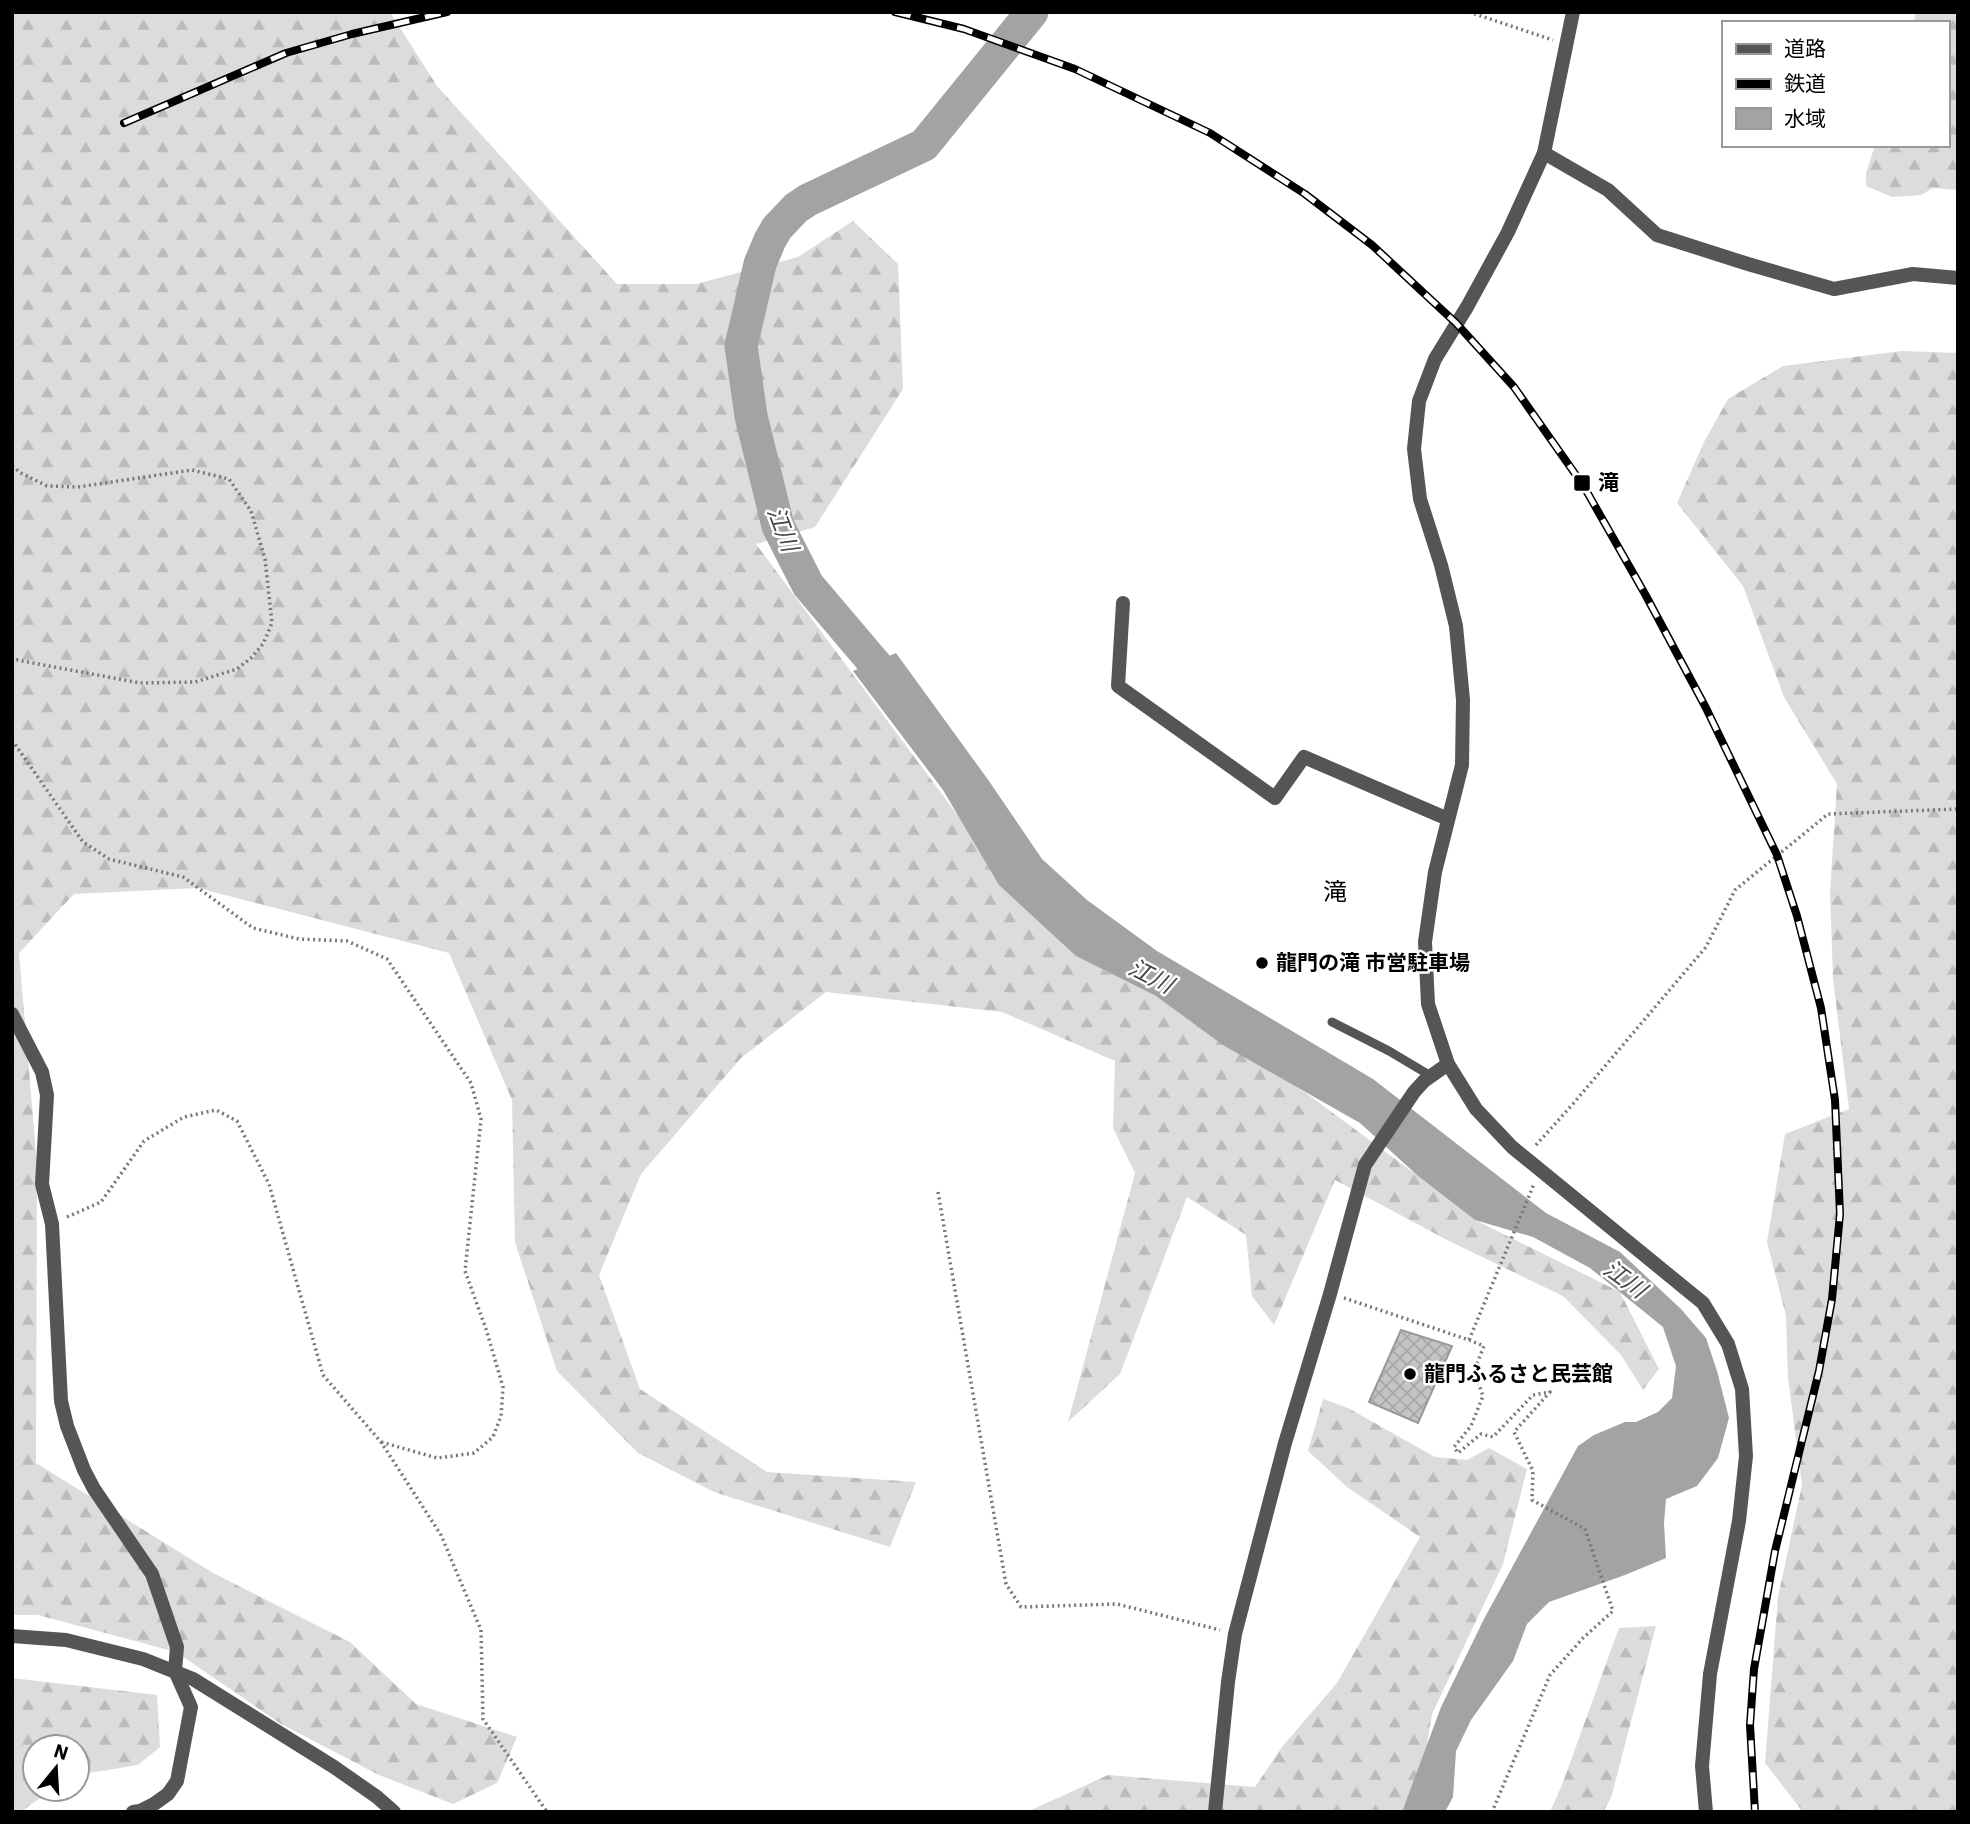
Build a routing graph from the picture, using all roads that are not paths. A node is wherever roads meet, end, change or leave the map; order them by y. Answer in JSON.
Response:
{"nodes":[{"id":1,"x":1573,"y":12,"type":"edge"},
{"id":2,"x":1544,"y":153,"type":"junction"},
{"id":3,"x":1958,"y":278,"type":"edge"},
{"id":4,"x":1123,"y":603,"type":"dead end"},
{"id":5,"x":1448,"y":819,"type":"junction"},
{"id":6,"x":12,"y":1014,"type":"edge"},
{"id":7,"x":1332,"y":1021,"type":"dead end"},
{"id":8,"x":1448,"y":1064,"type":"junction"},
{"id":9,"x":1431,"y":1076,"type":"junction"},
{"id":10,"x":12,"y":1636,"type":"edge"},
{"id":11,"x":175,"y":1671,"type":"junction"},
{"id":12,"x":133,"y":1812,"type":"edge"},
{"id":13,"x":394,"y":1812,"type":"edge"},
{"id":14,"x":1215,"y":1812,"type":"edge"},
{"id":15,"x":1706,"y":1812,"type":"edge"}],
"edges":[{"from":1,"to":2,"type":"street"},
{"from":2,"to":3,"type":"street"},
{"from":2,"to":5,"type":"street"},
{"from":4,"to":5,"type":"street"},
{"from":5,"to":8,"type":"street"},
{"from":6,"to":11,"type":"street"},
{"from":7,"to":9,"type":"lane"},
{"from":8,"to":9,"type":"street"},
{"from":8,"to":15,"type":"street"},
{"from":9,"to":14,"type":"street"},
{"from":10,"to":11,"type":"street"},
{"from":11,"to":12,"type":"street"},
{"from":11,"to":13,"type":"street"}]}
